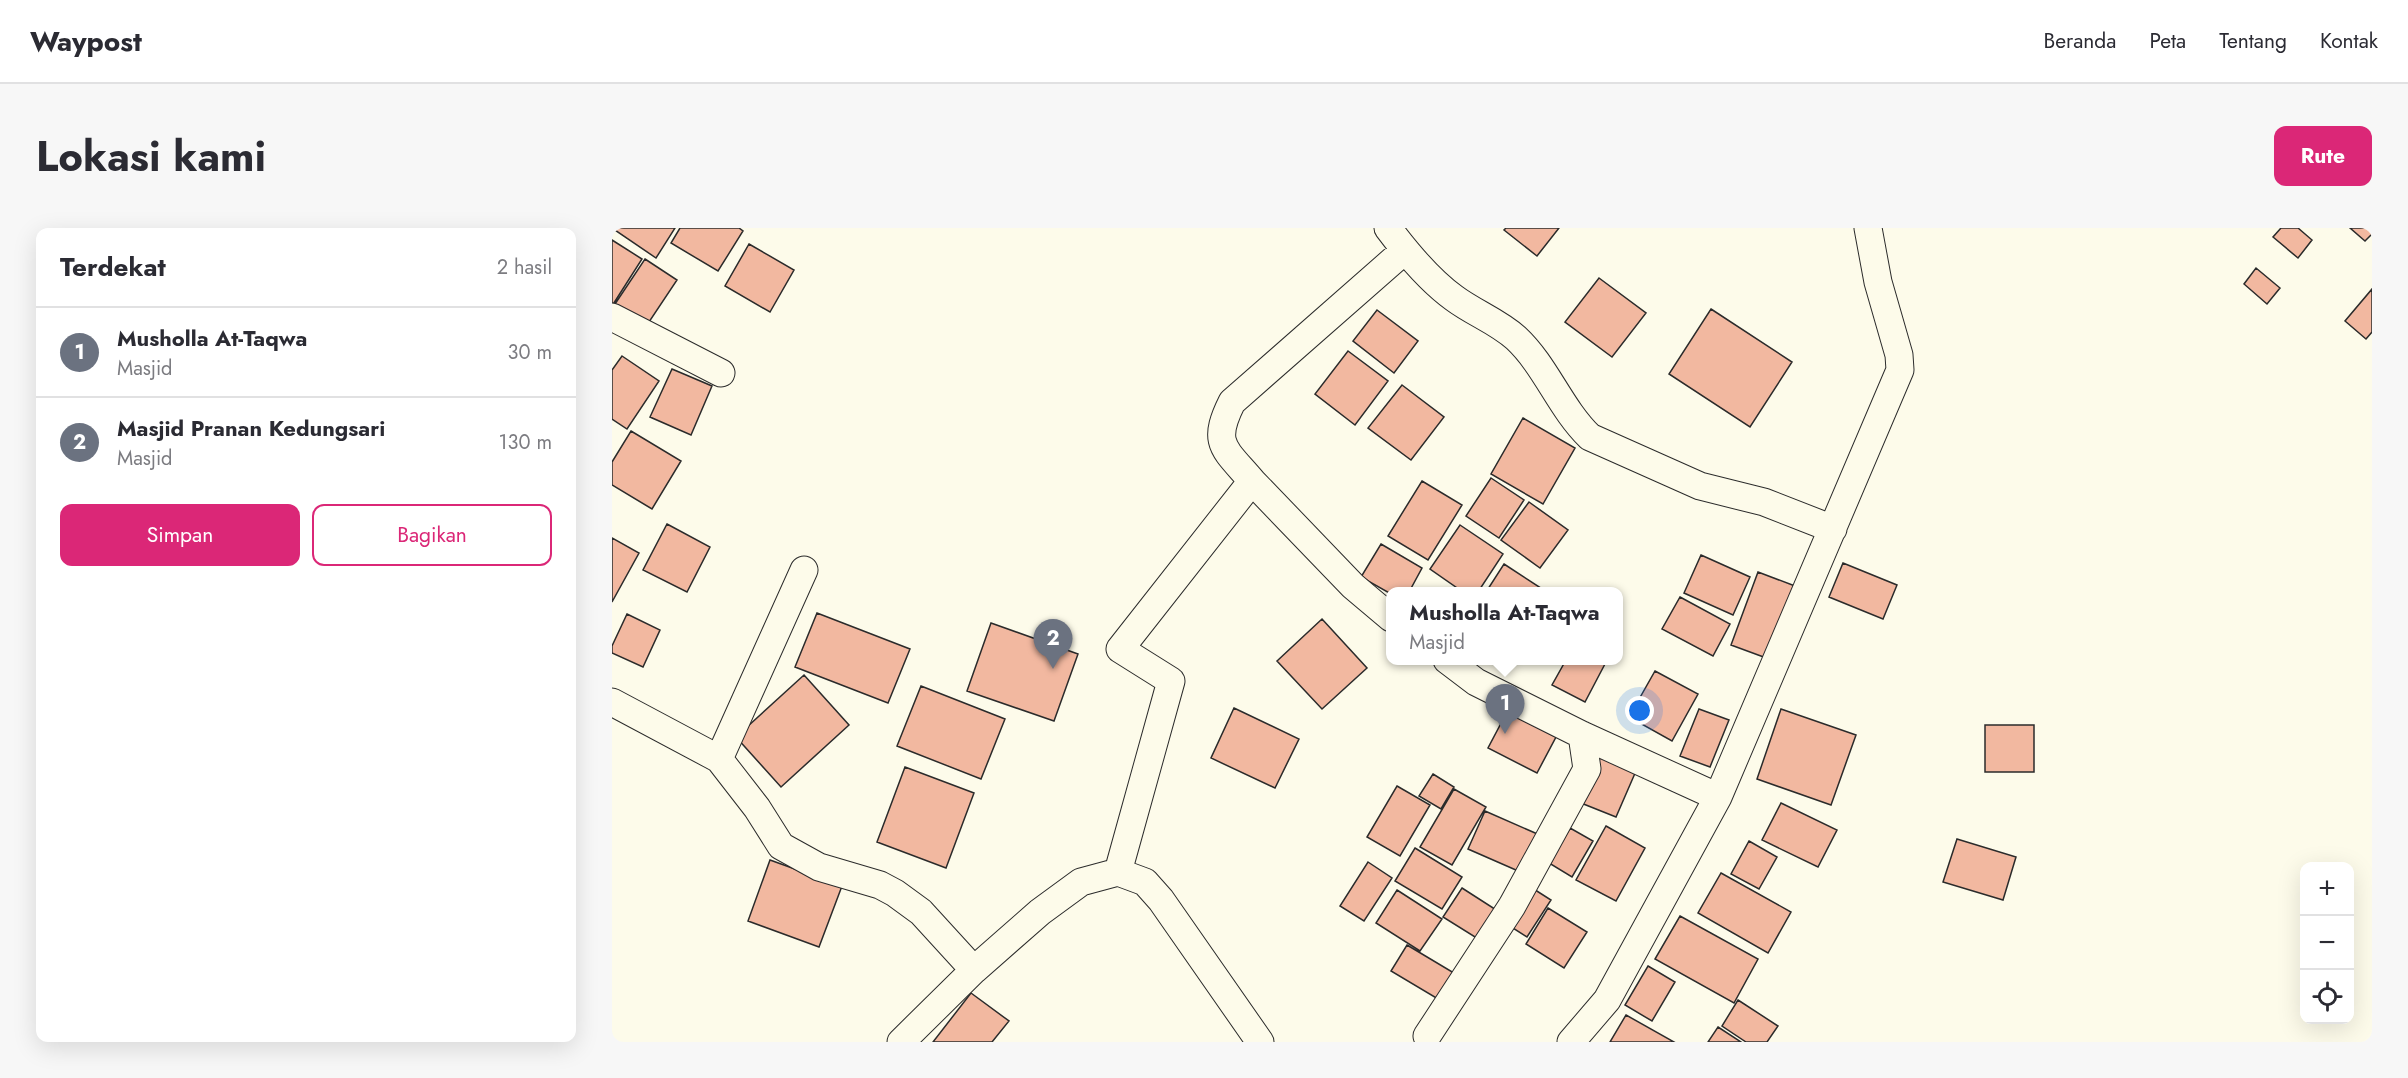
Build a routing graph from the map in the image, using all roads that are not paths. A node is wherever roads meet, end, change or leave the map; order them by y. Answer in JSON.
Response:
{"nodes":[{"id":1,"x":1388,"y":228,"type":"edge"},
{"id":2,"x":1868,"y":228,"type":"edge"},
{"id":3,"x":1405,"y":250,"type":"junction"},
{"id":4,"x":612,"y":317,"type":"edge"},
{"id":5,"x":720,"y":373,"type":"dead end"},
{"id":6,"x":1252,"y":481,"type":"junction"},
{"id":7,"x":1833,"y":529,"type":"junction"},
{"id":8,"x":804,"y":570,"type":"dead end"},
{"id":9,"x":1386,"y":614,"type":"edge"},
{"id":10,"x":1454,"y":665,"type":"edge"},
{"id":11,"x":612,"y":702,"type":"edge"},
{"id":12,"x":1582,"y":735,"type":"junction"},
{"id":13,"x":720,"y":759,"type":"junction"},
{"id":14,"x":1718,"y":797,"type":"junction"},
{"id":15,"x":1118,"y":872,"type":"junction"},
{"id":16,"x":974,"y":970,"type":"junction"},
{"id":17,"x":1427,"y":1036,"type":"dead end"},
{"id":18,"x":901,"y":1042,"type":"edge"},
{"id":19,"x":1260,"y":1042,"type":"edge"},
{"id":20,"x":1571,"y":1042,"type":"edge"}],
"edges":[{"from":1,"to":3,"type":"street"},
{"from":2,"to":7,"type":"street"},
{"from":3,"to":6,"type":"street"},
{"from":3,"to":7,"type":"street"},
{"from":4,"to":5,"type":"street"},
{"from":6,"to":9,"type":"street"},
{"from":6,"to":15,"type":"street"},
{"from":7,"to":14,"type":"street"},
{"from":8,"to":13,"type":"street"},
{"from":10,"to":12,"type":"street"},
{"from":11,"to":13,"type":"street"},
{"from":12,"to":14,"type":"street"},
{"from":12,"to":17,"type":"street"},
{"from":13,"to":16,"type":"street"},
{"from":14,"to":20,"type":"street"},
{"from":15,"to":16,"type":"street"},
{"from":15,"to":19,"type":"street"},
{"from":16,"to":18,"type":"street"}]}
